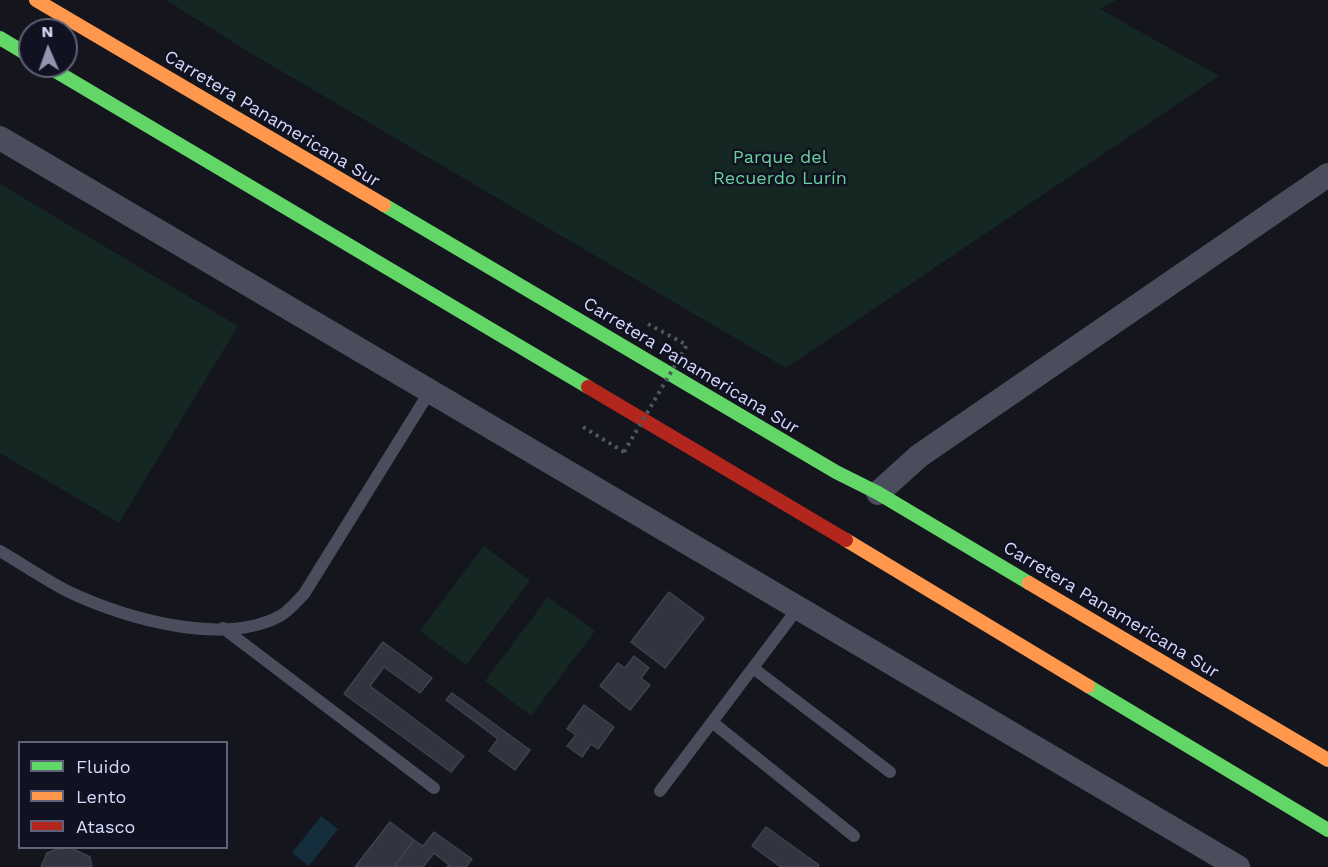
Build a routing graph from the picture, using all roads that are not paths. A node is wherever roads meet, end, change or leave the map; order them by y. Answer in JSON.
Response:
{"nodes":[{"id":1,"x":36,"y":0,"type":"edge"},
{"id":2,"x":0,"y":38,"type":"edge"},
{"id":3,"x":18,"y":49,"type":"edge"},
{"id":4,"x":67,"y":78,"type":"edge"},
{"id":5,"x":0,"y":138,"type":"edge"},
{"id":6,"x":1328,"y":175,"type":"edge"},
{"id":7,"x":430,"y":391,"type":"junction"},
{"id":8,"x":878,"y":493,"type":"junction"},
{"id":9,"x":0,"y":551,"type":"edge"},
{"id":10,"x":798,"y":608,"type":"junction"},
{"id":11,"x":223,"y":628,"type":"junction"},
{"id":12,"x":753,"y":668,"type":"junction"},
{"id":13,"x":712,"y":722,"type":"junction"},
{"id":14,"x":1328,"y":760,"type":"edge"},
{"id":15,"x":890,"y":772,"type":"dead end"},
{"id":16,"x":434,"y":788,"type":"dead end"},
{"id":17,"x":660,"y":791,"type":"dead end"},
{"id":18,"x":1328,"y":830,"type":"edge"},
{"id":19,"x":854,"y":836,"type":"dead end"},
{"id":20,"x":1238,"y":867,"type":"edge"}],
"edges":[{"from":1,"to":8,"type":"highway","name":"Carretera Panamericana Sur"},
{"from":2,"to":3,"type":"highway"},
{"from":4,"to":18,"type":"highway"},
{"from":5,"to":7,"type":"street"},
{"from":6,"to":8,"type":"street"},
{"from":7,"to":10,"type":"street"},
{"from":7,"to":11,"type":"lane"},
{"from":8,"to":14,"type":"highway","name":"Carretera Panamericana Sur"},
{"from":9,"to":11,"type":"lane"},
{"from":10,"to":12,"type":"lane"},
{"from":10,"to":20,"type":"street"},
{"from":11,"to":16,"type":"lane"},
{"from":12,"to":13,"type":"lane"},
{"from":12,"to":15,"type":"lane"},
{"from":13,"to":17,"type":"lane"},
{"from":13,"to":19,"type":"lane"}]}
